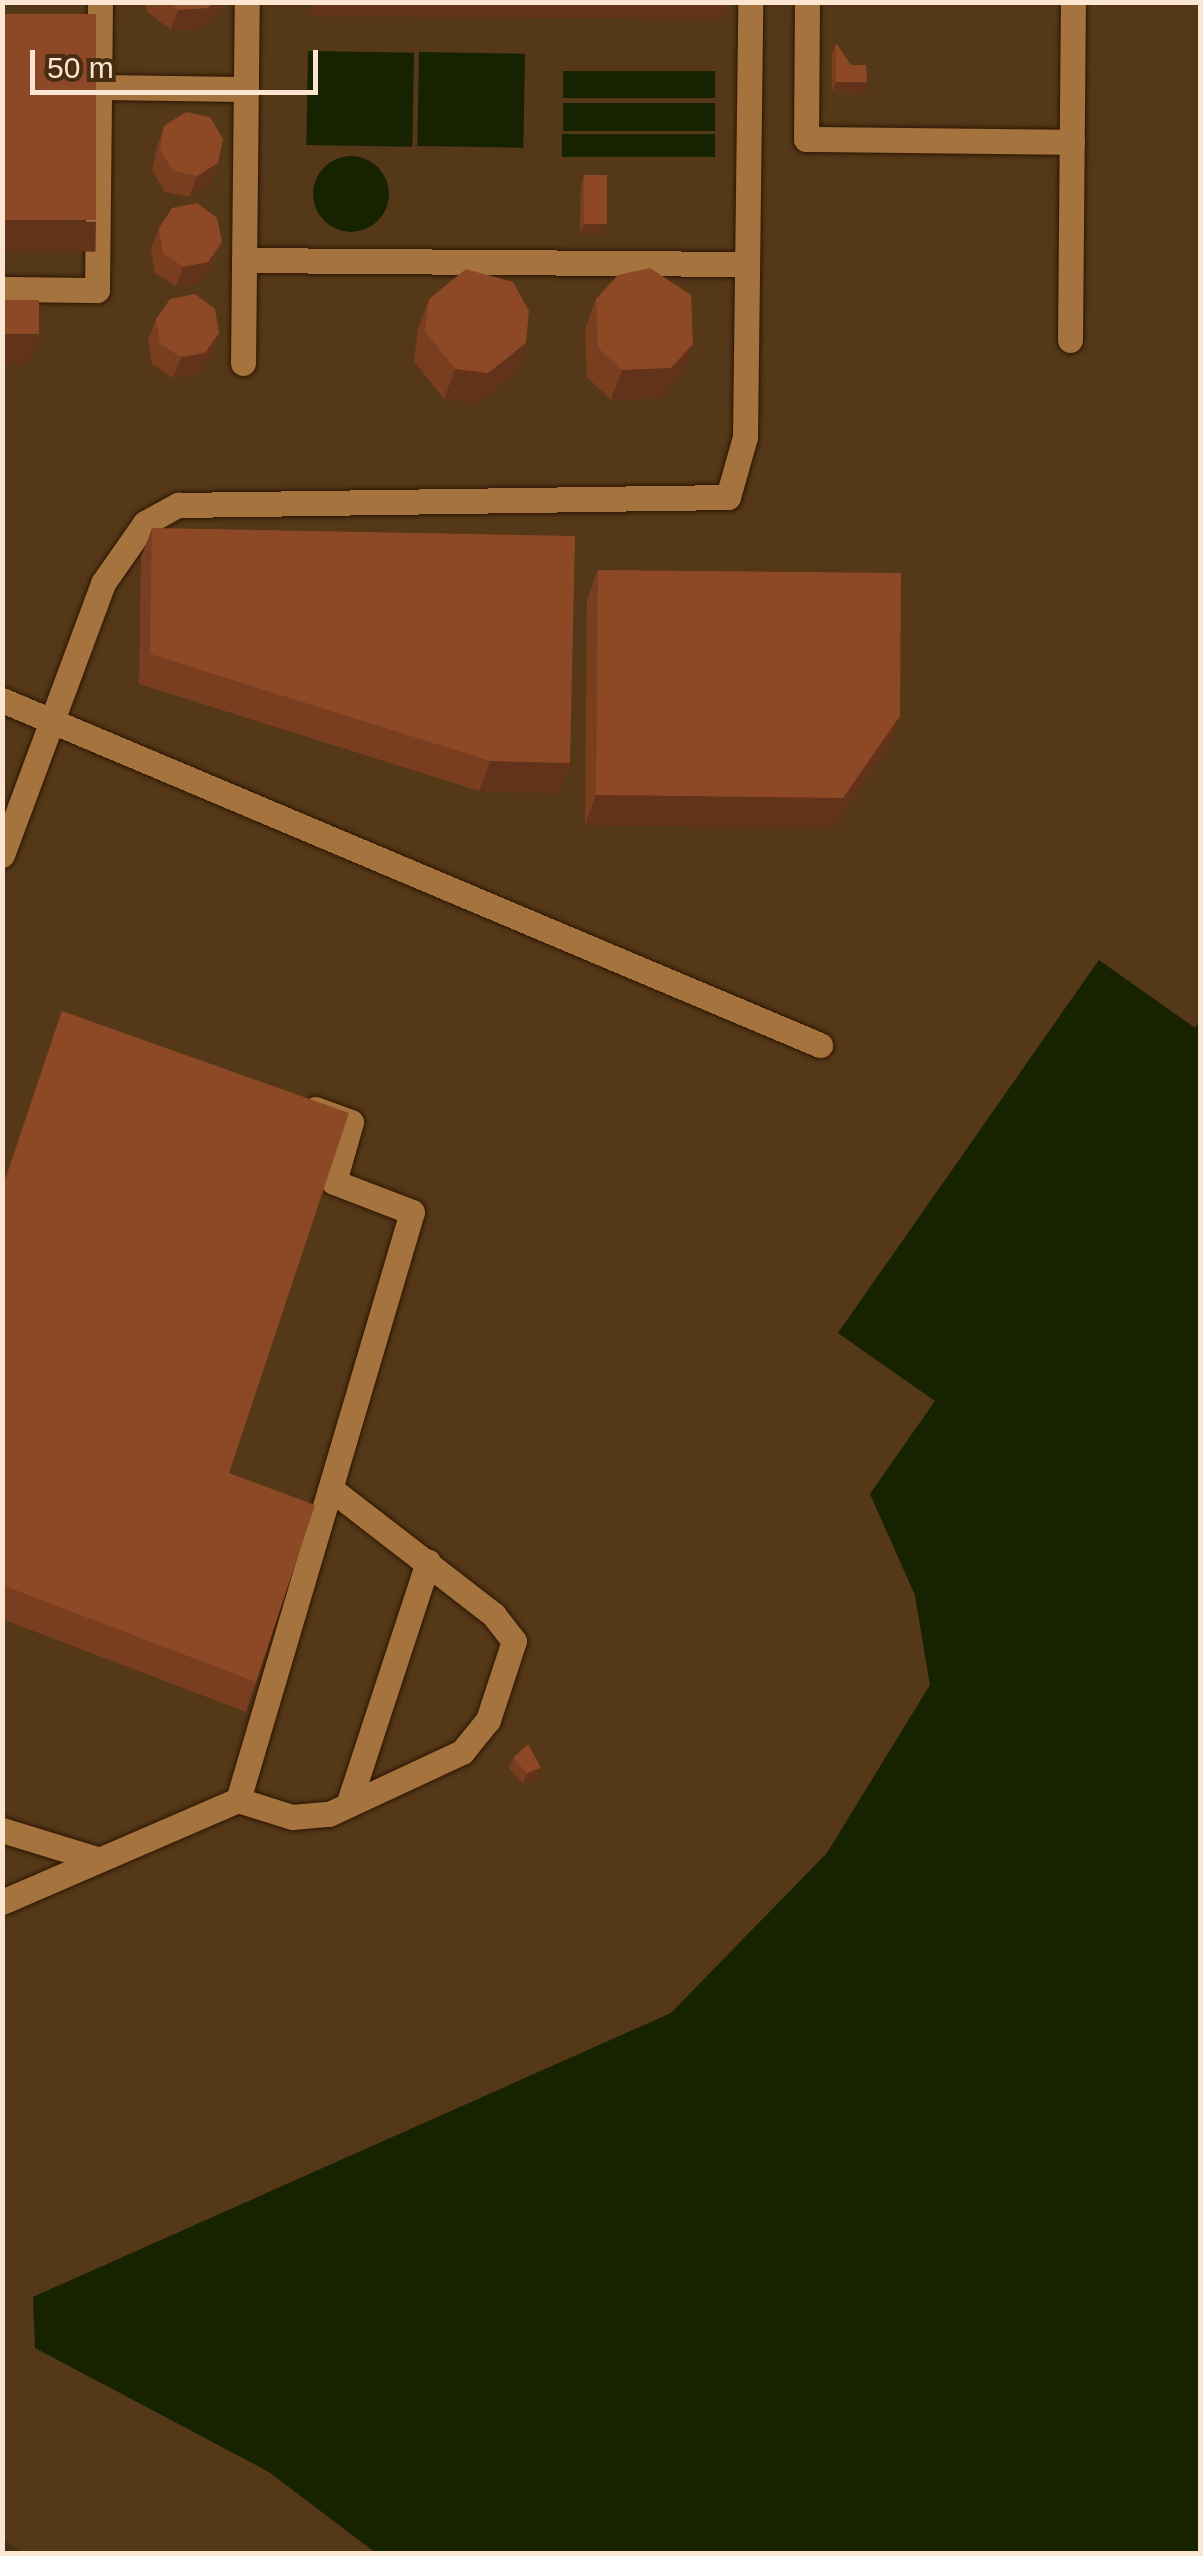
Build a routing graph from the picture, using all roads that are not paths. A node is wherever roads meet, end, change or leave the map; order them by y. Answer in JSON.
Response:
{"nodes":[{"id":1,"x":100,"y":2,"type":"edge"},
{"id":2,"x":247,"y":2,"type":"edge"},
{"id":3,"x":750,"y":2,"type":"edge"},
{"id":4,"x":807,"y":2,"type":"edge"},
{"id":5,"x":1074,"y":2,"type":"edge"},
{"id":6,"x":100,"y":87,"type":"junction"},
{"id":7,"x":246,"y":89,"type":"junction"},
{"id":8,"x":1072,"y":142,"type":"junction"},
{"id":9,"x":244,"y":260,"type":"junction"},
{"id":10,"x":744,"y":264,"type":"junction"},
{"id":11,"x":2,"y":290,"type":"edge"},
{"id":12,"x":1070,"y":340,"type":"dead end"},
{"id":13,"x":243,"y":363,"type":"dead end"},
{"id":14,"x":2,"y":700,"type":"edge"},
{"id":15,"x":55,"y":721,"type":"junction"},
{"id":16,"x":2,"y":855,"type":"edge"},
{"id":17,"x":820,"y":1045,"type":"dead end"},
{"id":18,"x":278,"y":1096,"type":"edge"},
{"id":19,"x":336,"y":1494,"type":"junction"},
{"id":20,"x":428,"y":1562,"type":"junction"},
{"id":21,"x":238,"y":1800,"type":"junction"},
{"id":22,"x":349,"y":1802,"type":"junction"},
{"id":23,"x":2,"y":1830,"type":"edge"},
{"id":24,"x":96,"y":1860,"type":"junction"},
{"id":25,"x":2,"y":1902,"type":"edge"}],
"edges":[{"from":1,"to":6,"type":"lane"},
{"from":2,"to":7,"type":"lane"},
{"from":3,"to":10,"type":"lane"},
{"from":4,"to":8,"type":"lane"},
{"from":5,"to":8,"type":"lane"},
{"from":6,"to":7,"type":"lane"},
{"from":6,"to":11,"type":"lane"},
{"from":7,"to":9,"type":"lane"},
{"from":8,"to":12,"type":"lane"},
{"from":9,"to":10,"type":"lane"},
{"from":9,"to":13,"type":"lane"},
{"from":10,"to":15,"type":"lane"},
{"from":14,"to":15,"type":"lane"},
{"from":15,"to":16,"type":"lane"},
{"from":15,"to":17,"type":"lane"},
{"from":18,"to":19,"type":"lane"},
{"from":19,"to":20,"type":"lane"},
{"from":19,"to":21,"type":"lane"},
{"from":20,"to":22,"type":"lane"},
{"from":20,"to":22,"type":"lane"},
{"from":21,"to":22,"type":"lane"},
{"from":21,"to":24,"type":"lane"},
{"from":23,"to":24,"type":"lane"},
{"from":24,"to":25,"type":"lane"}]}
